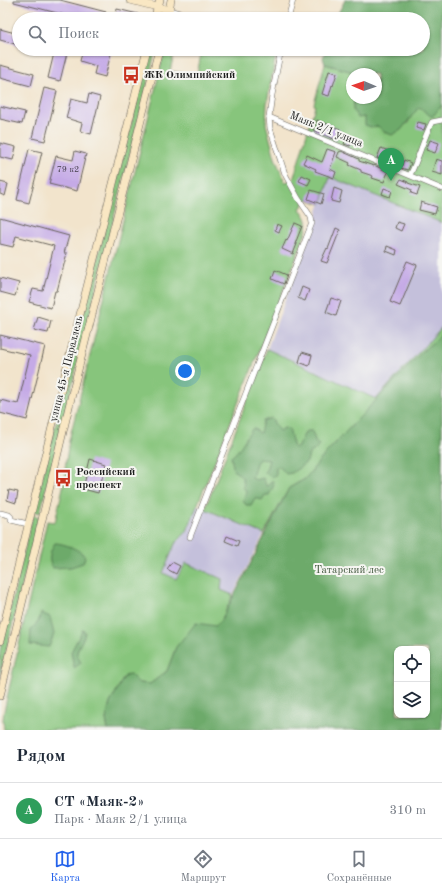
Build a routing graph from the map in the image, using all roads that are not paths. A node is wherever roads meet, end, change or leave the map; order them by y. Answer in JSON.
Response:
{"nodes":[{"id":1,"x":130,"y":0,"type":"edge"},
{"id":2,"x":172,"y":0,"type":"edge"},
{"id":3,"x":293,"y":0,"type":"edge"},
{"id":4,"x":159,"y":4,"type":"edge"},
{"id":5,"x":169,"y":10,"type":"junction"},
{"id":6,"x":176,"y":12,"type":"edge"},
{"id":7,"x":290,"y":12,"type":"edge"},
{"id":8,"x":145,"y":56,"type":"edge"},
{"id":9,"x":157,"y":56,"type":"edge"},
{"id":10,"x":280,"y":56,"type":"edge"},
{"id":11,"x":269,"y":117,"type":"junction"},
{"id":12,"x":442,"y":120,"type":"edge"},
{"id":13,"x":410,"y":175,"type":"junction"},
{"id":14,"x":442,"y":189,"type":"edge"},
{"id":15,"x":0,"y":513,"type":"edge"},
{"id":16,"x":28,"y":524,"type":"junction"},
{"id":17,"x":190,"y":537,"type":"dead end"},
{"id":18,"x":0,"y":641,"type":"edge"},
{"id":19,"x":0,"y":696,"type":"edge"}],
"edges":[{"from":1,"to":4,"type":"main road"},
{"from":2,"to":5,"type":"main road"},
{"from":3,"to":7,"type":"street"},
{"from":4,"to":5,"type":"main road"},
{"from":5,"to":6,"type":"street"},
{"from":8,"to":16,"type":"main road","name":"улица 45-я Параллель"},
{"from":9,"to":19,"type":"main road","name":"улица 45-я Параллель"},
{"from":10,"to":11,"type":"street"},
{"from":11,"to":13,"type":"street","name":"Маяк 2/1 улица"},
{"from":11,"to":17,"type":"street"},
{"from":12,"to":13,"type":"street"},
{"from":13,"to":14,"type":"street","name":"Маяк 2/1 улица"},
{"from":15,"to":16,"type":"street"},
{"from":16,"to":18,"type":"main road","name":"улица 45-я Параллель"}]}
